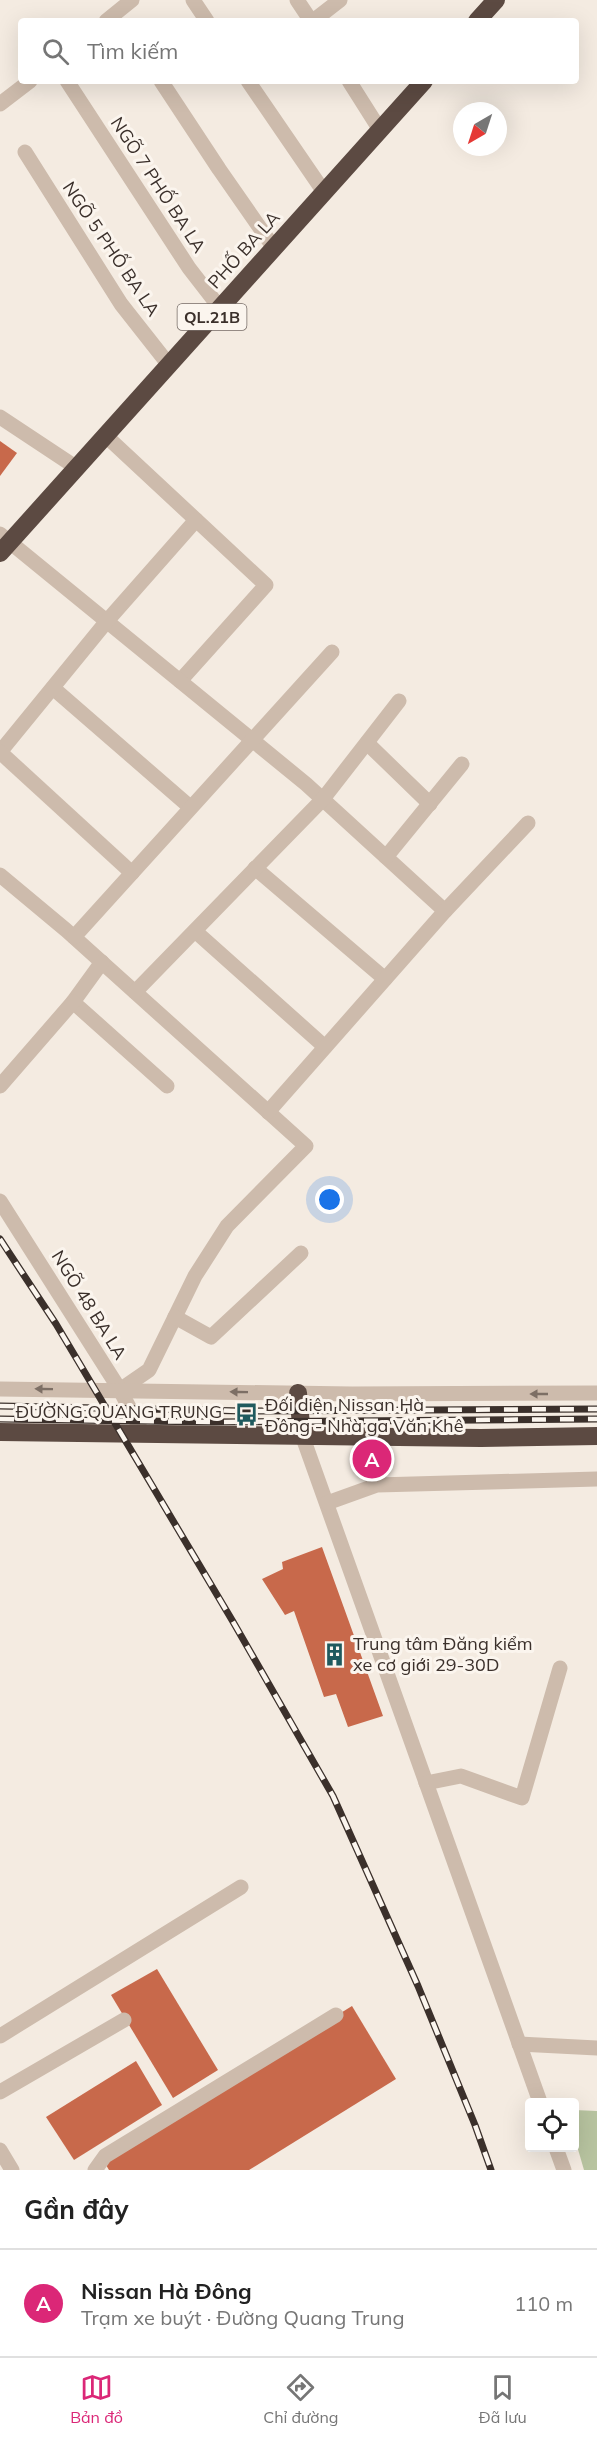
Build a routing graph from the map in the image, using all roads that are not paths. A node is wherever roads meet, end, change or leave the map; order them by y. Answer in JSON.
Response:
{"nodes":[{"id":1,"x":132,"y":0,"type":"edge"},
{"id":2,"x":193,"y":0,"type":"edge"},
{"id":3,"x":297,"y":0,"type":"edge"},
{"id":4,"x":340,"y":0,"type":"edge"},
{"id":5,"x":115,"y":18,"type":"edge"},
{"id":6,"x":205,"y":18,"type":"edge"},
{"id":7,"x":310,"y":18,"type":"edge"},
{"id":8,"x":316,"y":18,"type":"edge"},
{"id":9,"x":26,"y":84,"type":"edge"},
{"id":10,"x":68,"y":84,"type":"edge"},
{"id":11,"x":163,"y":84,"type":"edge"},
{"id":12,"x":250,"y":84,"type":"edge"},
{"id":13,"x":351,"y":84,"type":"edge"},
{"id":14,"x":420,"y":84,"type":"edge"},
{"id":15,"x":0,"y":104,"type":"edge"},
{"id":16,"x":380,"y":130,"type":"junction"},
{"id":17,"x":25,"y":152,"type":"dead end"},
{"id":18,"x":324,"y":192,"type":"junction"},
{"id":19,"x":274,"y":248,"type":"junction"},
{"id":20,"x":220,"y":308,"type":"junction"},
{"id":21,"x":169,"y":365,"type":"junction"},
{"id":22,"x":0,"y":417,"type":"edge"},
{"id":23,"x":106,"y":436,"type":"junction"},
{"id":24,"x":77,"y":468,"type":"junction"},
{"id":25,"x":196,"y":520,"type":"junction"},
{"id":26,"x":4,"y":543,"type":"edge"},
{"id":27,"x":107,"y":621,"type":"junction"},
{"id":28,"x":332,"y":652,"type":"dead end"},
{"id":29,"x":180,"y":681,"type":"junction"},
{"id":30,"x":53,"y":688,"type":"junction"},
{"id":31,"x":399,"y":701,"type":"dead end"},
{"id":32,"x":252,"y":740,"type":"junction"},
{"id":33,"x":367,"y":743,"type":"junction"},
{"id":34,"x":0,"y":752,"type":"edge"},
{"id":35,"x":462,"y":764,"type":"dead end"},
{"id":36,"x":323,"y":799,"type":"junction"},
{"id":37,"x":430,"y":804,"type":"junction"},
{"id":38,"x":190,"y":807,"type":"junction"},
{"id":39,"x":528,"y":823,"type":"dead end"},
{"id":40,"x":386,"y":857,"type":"junction"},
{"id":41,"x":255,"y":868,"type":"junction"},
{"id":42,"x":132,"y":873,"type":"junction"},
{"id":43,"x":0,"y":874,"type":"edge"},
{"id":44,"x":445,"y":911,"type":"junction"},
{"id":45,"x":195,"y":931,"type":"junction"},
{"id":46,"x":74,"y":937,"type":"junction"},
{"id":47,"x":102,"y":962,"type":"junction"},
{"id":48,"x":385,"y":979,"type":"junction"},
{"id":49,"x":135,"y":992,"type":"junction"},
{"id":50,"x":73,"y":1002,"type":"junction"},
{"id":51,"x":325,"y":1047,"type":"junction"},
{"id":52,"x":0,"y":1086,"type":"edge"},
{"id":53,"x":167,"y":1086,"type":"dead end"},
{"id":54,"x":268,"y":1112,"type":"junction"},
{"id":55,"x":0,"y":1201,"type":"edge"},
{"id":56,"x":301,"y":1253,"type":"dead end"},
{"id":57,"x":175,"y":1317,"type":"junction"},
{"id":58,"x":0,"y":1389,"type":"edge"},
{"id":59,"x":120,"y":1390,"type":"junction"},
{"id":60,"x":298,"y":1393,"type":"junction"},
{"id":61,"x":597,"y":1393,"type":"edge"},
{"id":62,"x":0,"y":1432,"type":"edge"},
{"id":63,"x":142,"y":1432,"type":"junction"},
{"id":64,"x":302,"y":1435,"type":"junction"},
{"id":65,"x":597,"y":1436,"type":"edge"},
{"id":66,"x":597,"y":1479,"type":"edge"},
{"id":67,"x":327,"y":1503,"type":"junction"},
{"id":68,"x":560,"y":1668,"type":"dead end"},
{"id":69,"x":426,"y":1783,"type":"junction"},
{"id":70,"x":241,"y":1887,"type":"dead end"},
{"id":71,"x":336,"y":2015,"type":"dead end"},
{"id":72,"x":124,"y":2020,"type":"dead end"},
{"id":73,"x":0,"y":2036,"type":"edge"},
{"id":74,"x":519,"y":2044,"type":"junction"},
{"id":75,"x":597,"y":2048,"type":"edge"},
{"id":76,"x":0,"y":2092,"type":"edge"},
{"id":77,"x":538,"y":2098,"type":"edge"},
{"id":78,"x":0,"y":2150,"type":"edge"},
{"id":79,"x":557,"y":2152,"type":"edge"},
{"id":80,"x":12,"y":2170,"type":"edge"},
{"id":81,"x":94,"y":2170,"type":"edge"},
{"id":82,"x":564,"y":2170,"type":"edge"}],
"edges":[{"from":1,"to":5,"type":"street"},
{"from":2,"to":6,"type":"street"},
{"from":3,"to":7,"type":"street"},
{"from":4,"to":8,"type":"street"},
{"from":9,"to":15,"type":"street"},
{"from":10,"to":20,"type":"street","name":"NGÕ 7 PHỐ BA LA"},
{"from":11,"to":19,"type":"street"},
{"from":12,"to":18,"type":"street"},
{"from":13,"to":16,"type":"street"},
{"from":14,"to":16,"type":"highway","name":"PHỐ BA LA","number":"QL.21B"},
{"from":16,"to":18,"type":"highway","name":"PHỐ BA LA","number":"QL.21B"},
{"from":17,"to":21,"type":"street","name":"NGÕ 5 PHỐ BA LA"},
{"from":18,"to":19,"type":"highway","name":"PHỐ BA LA","number":"QL.21B"},
{"from":19,"to":20,"type":"highway","name":"PHỐ BA LA","number":"QL.21B"},
{"from":20,"to":21,"type":"highway","name":"PHỐ BA LA","number":"QL.21B"},
{"from":21,"to":23,"type":"highway","name":"PHỐ BA LA","number":"QL.21B"},
{"from":22,"to":24,"type":"street"},
{"from":23,"to":24,"type":"highway","name":"PHỐ BA LA","number":"QL.21B"},
{"from":23,"to":25,"type":"street"},
{"from":24,"to":26,"type":"highway","name":"PHỐ BA LA","number":"QL.21B"},
{"from":25,"to":27,"type":"street"},
{"from":25,"to":29,"type":"street"},
{"from":26,"to":27,"type":"street"},
{"from":27,"to":29,"type":"street"},
{"from":27,"to":30,"type":"street"},
{"from":28,"to":32,"type":"street"},
{"from":29,"to":32,"type":"street"},
{"from":30,"to":34,"type":"street"},
{"from":30,"to":38,"type":"street"},
{"from":31,"to":33,"type":"street"},
{"from":32,"to":36,"type":"street"},
{"from":32,"to":38,"type":"street"},
{"from":33,"to":36,"type":"street"},
{"from":33,"to":37,"type":"street"},
{"from":34,"to":42,"type":"street"},
{"from":35,"to":37,"type":"street"},
{"from":36,"to":40,"type":"street"},
{"from":36,"to":41,"type":"street"},
{"from":37,"to":40,"type":"street"},
{"from":38,"to":42,"type":"street"},
{"from":39,"to":44,"type":"street"},
{"from":40,"to":44,"type":"street"},
{"from":41,"to":45,"type":"street"},
{"from":41,"to":48,"type":"street"},
{"from":42,"to":46,"type":"street"},
{"from":43,"to":46,"type":"street"},
{"from":44,"to":48,"type":"street"},
{"from":45,"to":49,"type":"street"},
{"from":45,"to":51,"type":"street"},
{"from":46,"to":47,"type":"street"},
{"from":47,"to":49,"type":"street"},
{"from":47,"to":50,"type":"street"},
{"from":48,"to":51,"type":"street"},
{"from":49,"to":54,"type":"street"},
{"from":50,"to":52,"type":"street"},
{"from":50,"to":53,"type":"street"},
{"from":51,"to":54,"type":"street"},
{"from":54,"to":57,"type":"street"},
{"from":55,"to":59,"type":"street","name":"NGÕ 48 BA LA"},
{"from":56,"to":57,"type":"street"},
{"from":57,"to":59,"type":"street"},
{"from":59,"to":58,"type":"street","one_way":true},
{"from":60,"to":59,"type":"street","one_way":true},
{"from":59,"to":63,"type":"street","name":"NGÕ 48 BA LA"},
{"from":61,"to":60,"type":"street","one_way":true},
{"from":60,"to":64,"type":"highway"},
{"from":62,"to":63,"type":"highway","name":"ĐƯỜNG QUANG TRUNG"},
{"from":63,"to":64,"type":"highway","name":"ĐƯỜNG QUANG TRUNG"},
{"from":64,"to":65,"type":"highway","name":"ĐƯỜNG QUANG TRUNG"},
{"from":64,"to":67,"type":"street"},
{"from":66,"to":67,"type":"street"},
{"from":67,"to":69,"type":"street"},
{"from":68,"to":69,"type":"street"},
{"from":69,"to":74,"type":"street"},
{"from":70,"to":73,"type":"street"},
{"from":71,"to":81,"type":"street"},
{"from":72,"to":76,"type":"street"},
{"from":74,"to":75,"type":"street"},
{"from":74,"to":77,"type":"street"},
{"from":78,"to":80,"type":"street"},
{"from":79,"to":82,"type":"street"}]}
